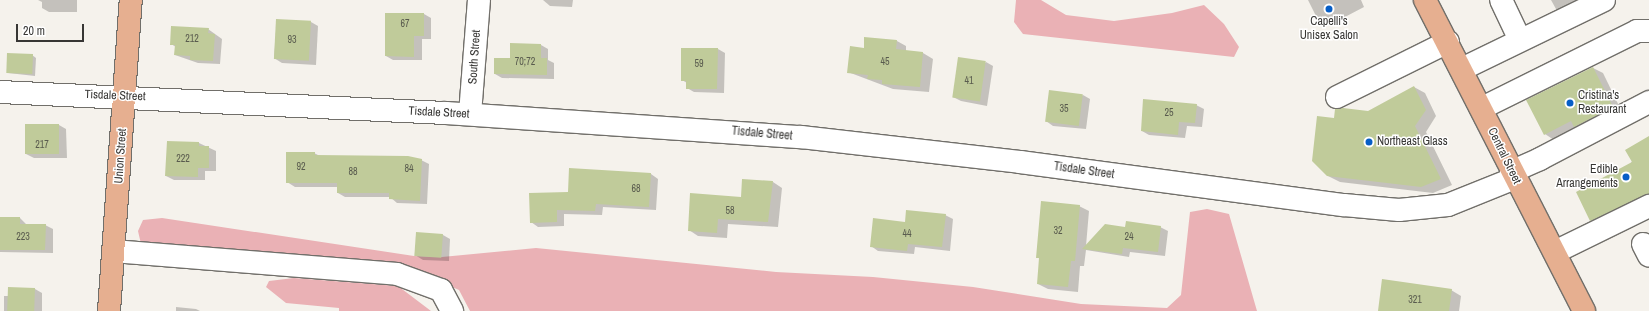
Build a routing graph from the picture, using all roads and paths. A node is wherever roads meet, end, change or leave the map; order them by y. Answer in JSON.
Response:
{"nodes":[{"id":1,"x":131,"y":0,"type":"edge"},
{"id":2,"x":479,"y":0,"type":"edge"},
{"id":3,"x":1426,"y":0,"type":"edge"},
{"id":4,"x":1501,"y":0,"type":"edge"},
{"id":5,"x":1604,"y":0,"type":"edge"},
{"id":6,"x":1649,"y":32,"type":"edge"},
{"id":7,"x":1520,"y":40,"type":"junction"},
{"id":8,"x":1448,"y":42,"type":"junction"},
{"id":9,"x":1462,"y":69,"type":"junction"},
{"id":10,"x":0,"y":92,"type":"edge"},
{"id":11,"x":125,"y":96,"type":"junction"},
{"id":12,"x":1337,"y":97,"type":"dead end"},
{"id":13,"x":1649,"y":102,"type":"edge"},
{"id":14,"x":1482,"y":108,"type":"junction"},
{"id":15,"x":470,"y":114,"type":"junction"},
{"id":16,"x":1513,"y":175,"type":"junction"},
{"id":17,"x":1649,"y":206,"type":"edge"},
{"id":18,"x":113,"y":251,"type":"junction"},
{"id":19,"x":1555,"y":252,"type":"junction"},
{"id":20,"x":109,"y":311,"type":"edge"},
{"id":21,"x":452,"y":311,"type":"edge"},
{"id":22,"x":1584,"y":311,"type":"edge"}],
"edges":[{"from":1,"to":11,"type":"main road","name":"Union Street"},
{"from":2,"to":15,"type":"street","name":"South Street"},
{"from":3,"to":8,"type":"main road","name":"Central Street"},
{"from":4,"to":7,"type":"street"},
{"from":5,"to":7,"type":"street"},
{"from":6,"to":14,"type":"street"},
{"from":7,"to":9,"type":"street"},
{"from":8,"to":9,"type":"main road","name":"Central Street"},
{"from":8,"to":12,"type":"street"},
{"from":9,"to":14,"type":"main road","name":"Central Street"},
{"from":10,"to":11,"type":"street","name":"Tisdale Street"},
{"from":11,"to":15,"type":"street","name":"Tisdale Street"},
{"from":11,"to":18,"type":"main road","name":"Union Street"},
{"from":13,"to":16,"type":"street","name":"Tisdale Street"},
{"from":14,"to":16,"type":"main road","name":"Central Street"},
{"from":15,"to":16,"type":"street","name":"Tisdale Street"},
{"from":16,"to":19,"type":"main road","name":"Central Street"},
{"from":17,"to":19,"type":"street"},
{"from":18,"to":20,"type":"main road","name":"Union Street"},
{"from":18,"to":21,"type":"street"},
{"from":19,"to":22,"type":"main road","name":"Central Street"}]}
